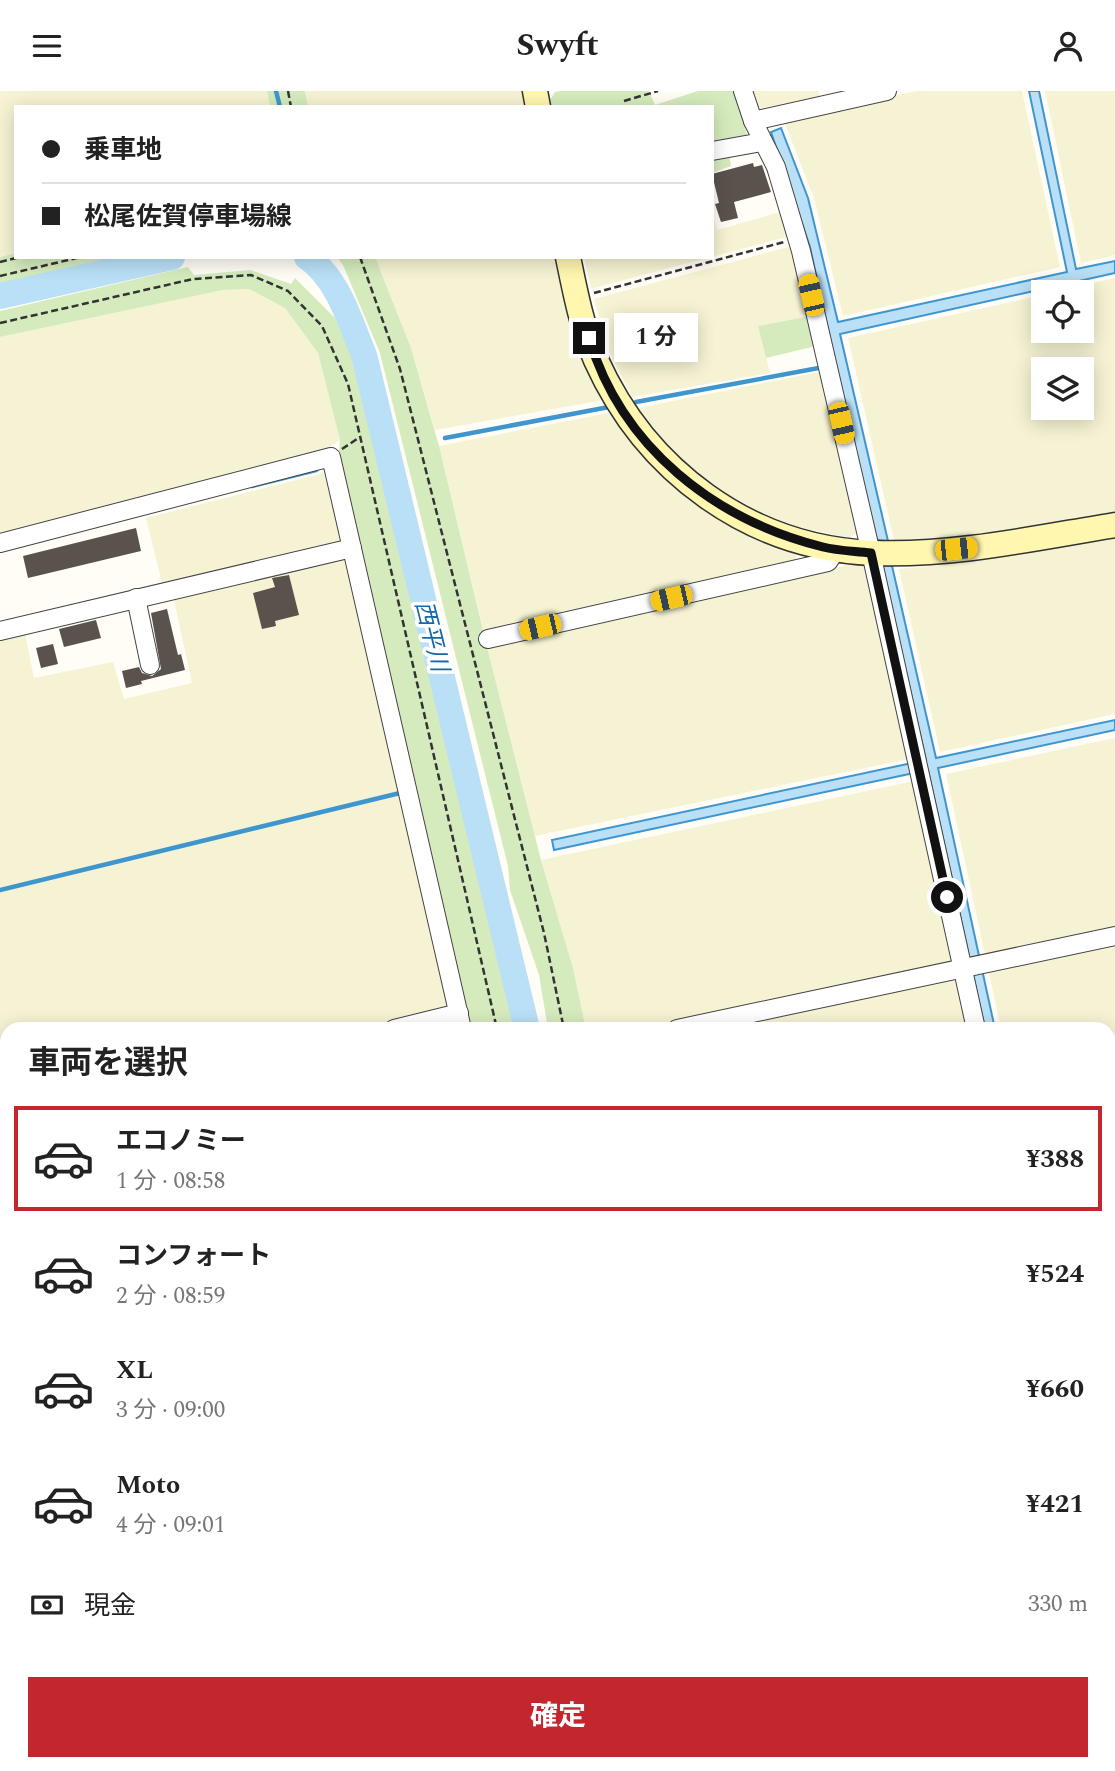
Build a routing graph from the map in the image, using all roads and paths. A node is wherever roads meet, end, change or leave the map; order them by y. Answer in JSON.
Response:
{"nodes":[{"id":1,"x":658,"y":91,"type":"edge"},
{"id":2,"x":743,"y":91,"type":"edge"},
{"id":3,"x":887,"y":91,"type":"edge"},
{"id":4,"x":624,"y":101,"type":"dead end"},
{"id":5,"x":753,"y":121,"type":"junction"},
{"id":6,"x":762,"y":142,"type":"junction"},
{"id":7,"x":714,"y":151,"type":"edge"},
{"id":8,"x":797,"y":239,"type":"junction"},
{"id":9,"x":72,"y":259,"type":"edge"},
{"id":10,"x":361,"y":259,"type":"edge"},
{"id":11,"x":568,"y":259,"type":"edge"},
{"id":12,"x":0,"y":276,"type":"edge"},
{"id":13,"x":577,"y":298,"type":"junction"},
{"id":14,"x":360,"y":437,"type":"dead end"},
{"id":15,"x":331,"y":457,"type":"junction"},
{"id":16,"x":1115,"y":526,"type":"edge"},
{"id":17,"x":0,"y":543,"type":"edge"},
{"id":18,"x":352,"y":548,"type":"junction"},
{"id":19,"x":837,"y":549,"type":"junction"},
{"id":20,"x":871,"y":553,"type":"junction"},
{"id":21,"x":136,"y":598,"type":"junction"},
{"id":22,"x":0,"y":631,"type":"edge"},
{"id":23,"x":488,"y":639,"type":"dead end"},
{"id":24,"x":150,"y":665,"type":"dead end"},
{"id":25,"x":1115,"y":936,"type":"edge"},
{"id":26,"x":963,"y":969,"type":"junction"},
{"id":27,"x":460,"y":1021,"type":"edge"},
{"id":28,"x":563,"y":1022,"type":"edge"},
{"id":29,"x":710,"y":1022,"type":"edge"},
{"id":30,"x":974,"y":1022,"type":"edge"}],
"edges":[{"from":1,"to":4,"type":"path"},
{"from":2,"to":5,"type":"street"},
{"from":3,"to":5,"type":"street"},
{"from":5,"to":6,"type":"street"},
{"from":6,"to":7,"type":"street"},
{"from":6,"to":8,"type":"street"},
{"from":8,"to":13,"type":"path"},
{"from":8,"to":20,"type":"street"},
{"from":9,"to":12,"type":"path"},
{"from":10,"to":28,"type":"path"},
{"from":11,"to":13,"type":"main road"},
{"from":13,"to":19,"type":"main road"},
{"from":14,"to":15,"type":"path"},
{"from":15,"to":17,"type":"street"},
{"from":15,"to":18,"type":"street"},
{"from":16,"to":20,"type":"main road"},
{"from":18,"to":21,"type":"street"},
{"from":18,"to":27,"type":"street"},
{"from":19,"to":20,"type":"main road"},
{"from":19,"to":23,"type":"street"},
{"from":20,"to":26,"type":"street"},
{"from":21,"to":22,"type":"street"},
{"from":21,"to":24,"type":"street"},
{"from":25,"to":26,"type":"street"},
{"from":26,"to":29,"type":"street"},
{"from":26,"to":30,"type":"street"}]}
